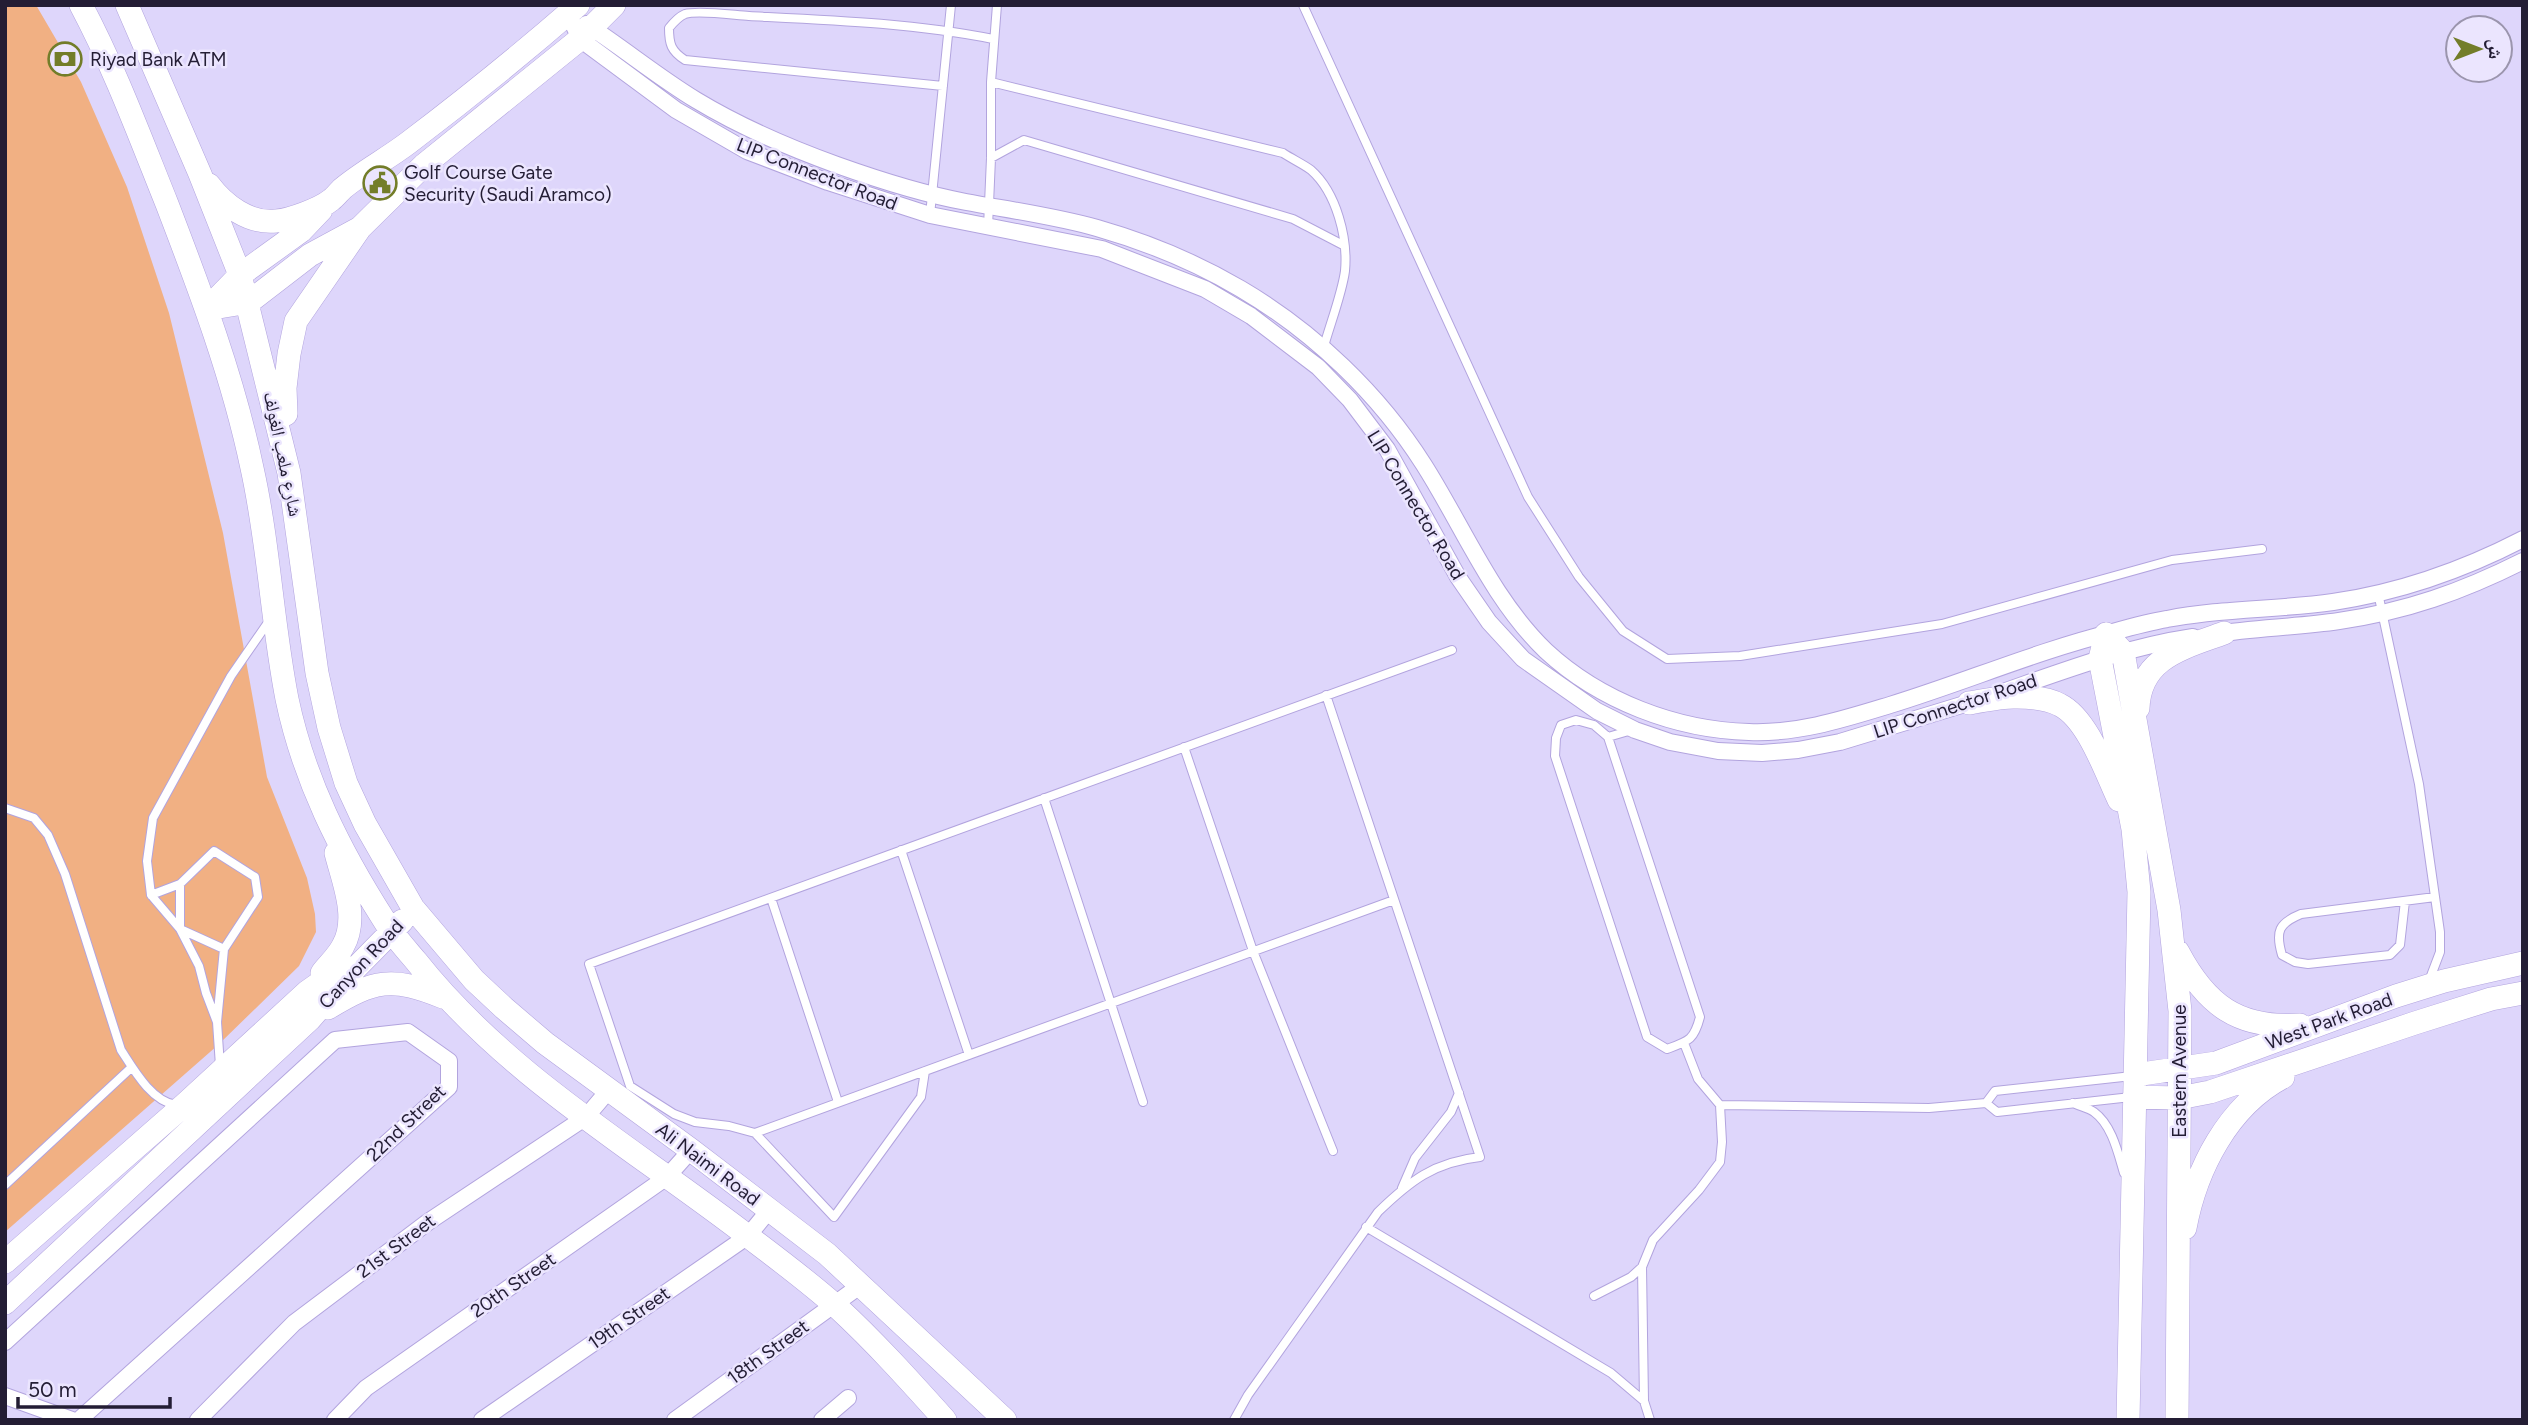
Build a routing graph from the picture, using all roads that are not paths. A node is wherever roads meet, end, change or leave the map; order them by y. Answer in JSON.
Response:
{"nodes":[{"id":1,"x":81,"y":5,"type":"edge"},
{"id":2,"x":127,"y":5,"type":"edge"},
{"id":3,"x":614,"y":5,"type":"edge"},
{"id":4,"x":951,"y":5,"type":"edge"},
{"id":5,"x":997,"y":5,"type":"edge"},
{"id":6,"x":1303,"y":5,"type":"edge"},
{"id":7,"x":573,"y":9,"type":"edge"},
{"id":8,"x":948,"y":30,"type":"junction"},
{"id":9,"x":586,"y":33,"type":"junction"},
{"id":10,"x":993,"y":40,"type":"junction"},
{"id":11,"x":991,"y":82,"type":"junction"},
{"id":12,"x":943,"y":86,"type":"junction"},
{"id":13,"x":991,"y":158,"type":"junction"},
{"id":14,"x":200,"y":174,"type":"junction"},
{"id":15,"x":932,"y":194,"type":"junction"},
{"id":16,"x":329,"y":202,"type":"junction"},
{"id":17,"x":989,"y":206,"type":"junction"},
{"id":18,"x":930,"y":215,"type":"junction"},
{"id":19,"x":988,"y":227,"type":"junction"},
{"id":20,"x":360,"y":228,"type":"junction"},
{"id":21,"x":1343,"y":245,"type":"junction"},
{"id":22,"x":240,"y":275,"type":"junction"},
{"id":23,"x":249,"y":302,"type":"junction"},
{"id":24,"x":207,"y":309,"type":"junction"},
{"id":25,"x":1323,"y":350,"type":"junction"},
{"id":26,"x":1318,"y":366,"type":"junction"},
{"id":27,"x":289,"y":473,"type":"junction"},
{"id":28,"x":2523,"y":538,"type":"edge"},
{"id":29,"x":2262,"y":549,"type":"dead end"},
{"id":30,"x":2523,"y":561,"type":"edge"},
{"id":31,"x":2378,"y":593,"type":"junction"},
{"id":32,"x":275,"y":614,"type":"junction"},
{"id":33,"x":2382,"y":614,"type":"junction"},
{"id":34,"x":2224,"y":633,"type":"junction"},
{"id":35,"x":2106,"y":634,"type":"junction"},
{"id":36,"x":1452,"y":650,"type":"dead end"},
{"id":37,"x":2123,"y":652,"type":"junction"},
{"id":38,"x":2100,"y":659,"type":"junction"},
{"id":39,"x":1326,"y":695,"type":"junction"},
{"id":40,"x":1969,"y":703,"type":"junction"},
{"id":41,"x":2137,"y":725,"type":"junction"},
{"id":42,"x":1634,"y":730,"type":"junction"},
{"id":43,"x":1608,"y":737,"type":"junction"},
{"id":44,"x":1184,"y":747,"type":"junction"},
{"id":45,"x":1044,"y":798,"type":"junction"},
{"id":46,"x":5,"y":808,"type":"edge"},
{"id":47,"x":329,"y":826,"type":"junction"},
{"id":48,"x":2133,"y":829,"type":"junction"},
{"id":49,"x":901,"y":850,"type":"junction"},
{"id":50,"x":180,"y":884,"type":"junction"},
{"id":51,"x":150,"y":895,"type":"junction"},
{"id":52,"x":2435,"y":897,"type":"junction"},
{"id":53,"x":771,"y":898,"type":"junction"},
{"id":54,"x":1394,"y":900,"type":"junction"},
{"id":55,"x":2405,"y":901,"type":"junction"},
{"id":56,"x":413,"y":908,"type":"junction"},
{"id":57,"x":389,"y":928,"type":"junction"},
{"id":58,"x":180,"y":929,"type":"junction"},
{"id":59,"x":2174,"y":946,"type":"junction"},
{"id":60,"x":224,"y":950,"type":"junction"},
{"id":61,"x":1252,"y":951,"type":"junction"},
{"id":62,"x":2523,"y":963,"type":"edge"},
{"id":63,"x":2427,"y":986,"type":"junction"},
{"id":64,"x":307,"y":992,"type":"junction"},
{"id":65,"x":2523,"y":993,"type":"edge"},
{"id":66,"x":444,"y":997,"type":"junction"},
{"id":67,"x":1112,"y":1002,"type":"junction"},
{"id":68,"x":310,"y":1019,"type":"junction"},
{"id":69,"x":217,"y":1022,"type":"junction"},
{"id":70,"x":2324,"y":1024,"type":"junction"},
{"id":71,"x":1684,"y":1043,"type":"junction"},
{"id":72,"x":2329,"y":1054,"type":"junction"},
{"id":73,"x":969,"y":1055,"type":"junction"},
{"id":74,"x":132,"y":1068,"type":"junction"},
{"id":75,"x":2180,"y":1070,"type":"junction"},
{"id":76,"x":925,"y":1071,"type":"junction"},
{"id":77,"x":227,"y":1080,"type":"junction"},
{"id":78,"x":2135,"y":1086,"type":"junction"},
{"id":79,"x":608,"y":1091,"type":"junction"},
{"id":80,"x":1459,"y":1093,"type":"junction"},
{"id":81,"x":2179,"y":1098,"type":"junction"},
{"id":82,"x":838,"y":1102,"type":"junction"},
{"id":83,"x":1143,"y":1102,"type":"dead end"},
{"id":84,"x":2070,"y":1102,"type":"junction"},
{"id":85,"x":1986,"y":1104,"type":"junction"},
{"id":86,"x":1720,"y":1105,"type":"junction"},
{"id":87,"x":183,"y":1106,"type":"junction"},
{"id":88,"x":586,"y":1117,"type":"junction"},
{"id":89,"x":755,"y":1132,"type":"junction"},
{"id":90,"x":691,"y":1150,"type":"junction"},
{"id":91,"x":1334,"y":1151,"type":"dead end"},
{"id":92,"x":667,"y":1177,"type":"junction"},
{"id":93,"x":5,"y":1185,"type":"edge"},
{"id":94,"x":1401,"y":1189,"type":"junction"},
{"id":95,"x":2132,"y":1197,"type":"junction"},
{"id":96,"x":769,"y":1209,"type":"junction"},
{"id":97,"x":1366,"y":1227,"type":"junction"},
{"id":98,"x":748,"y":1236,"type":"junction"},
{"id":99,"x":5,"y":1262,"type":"edge"},
{"id":100,"x":1642,"y":1266,"type":"junction"},
{"id":101,"x":2177,"y":1273,"type":"junction"},
{"id":102,"x":861,"y":1285,"type":"junction"},
{"id":103,"x":1594,"y":1296,"type":"dead end"},
{"id":104,"x":5,"y":1303,"type":"edge"},
{"id":105,"x":834,"y":1304,"type":"junction"},
{"id":106,"x":5,"y":1342,"type":"edge"},
{"id":107,"x":5,"y":1396,"type":"edge"},
{"id":108,"x":848,"y":1398,"type":"dead end"},
{"id":109,"x":1644,"y":1401,"type":"junction"},
{"id":110,"x":72,"y":1420,"type":"edge"},
{"id":111,"x":79,"y":1420,"type":"edge"},
{"id":112,"x":198,"y":1420,"type":"edge"},
{"id":113,"x":335,"y":1420,"type":"edge"},
{"id":114,"x":482,"y":1420,"type":"edge"},
{"id":115,"x":675,"y":1420,"type":"edge"},
{"id":116,"x":821,"y":1420,"type":"edge"},
{"id":117,"x":945,"y":1420,"type":"edge"},
{"id":118,"x":1005,"y":1420,"type":"edge"},
{"id":119,"x":1234,"y":1420,"type":"edge"},
{"id":120,"x":1650,"y":1420,"type":"edge"},
{"id":121,"x":2128,"y":1420,"type":"edge"},
{"id":122,"x":2177,"y":1420,"type":"edge"}],
"edges":[{"from":1,"to":24,"type":"main road","name":"شارع ملعب الغولف"},
{"from":2,"to":14,"type":"main road","name":"شارع ملعب الغولف"},
{"from":3,"to":9,"type":"main road"},
{"from":4,"to":8,"type":"lane"},
{"from":5,"to":10,"type":"lane"},
{"from":6,"to":29,"type":"lane"},
{"from":7,"to":9,"type":"street","name":"LIP Connector Road"},
{"from":7,"to":16,"type":"main road"},
{"from":8,"to":10,"type":"lane"},
{"from":8,"to":12,"type":"lane"},
{"from":8,"to":12,"type":"lane"},
{"from":9,"to":15,"type":"street","name":"LIP Connector Road"},
{"from":9,"to":18,"type":"street","name":"LIP Connector Road"},
{"from":9,"to":20,"type":"main road"},
{"from":10,"to":11,"type":"lane"},
{"from":11,"to":13,"type":"lane"},
{"from":11,"to":21,"type":"lane"},
{"from":12,"to":15,"type":"lane"},
{"from":13,"to":17,"type":"lane"},
{"from":13,"to":21,"type":"lane"},
{"from":14,"to":16,"type":"main road"},
{"from":14,"to":22,"type":"main road","name":"شارع ملعب الغولف"},
{"from":15,"to":17,"type":"street","name":"LIP Connector Road"},
{"from":15,"to":18,"type":"lane"},
{"from":16,"to":22,"type":"main road"},
{"from":17,"to":19,"type":"lane"},
{"from":17,"to":25,"type":"street","name":"LIP Connector Road"},
{"from":18,"to":19,"type":"street","name":"LIP Connector Road"},
{"from":19,"to":26,"type":"street","name":"LIP Connector Road"},
{"from":20,"to":23,"type":"main road"},
{"from":20,"to":27,"type":"main road"},
{"from":21,"to":25,"type":"lane"},
{"from":22,"to":23,"type":"main road","name":"شارع ملعب الغولف"},
{"from":22,"to":24,"type":"main road"},
{"from":23,"to":24,"type":"main road"},
{"from":23,"to":27,"type":"main road","name":"شارع ملعب الغولف"},
{"from":24,"to":32,"type":"main road","name":"شارع ملعب الغولف"},
{"from":25,"to":26,"type":"lane"},
{"from":25,"to":35,"type":"street","name":"LIP Connector Road"},
{"from":26,"to":42,"type":"street","name":"LIP Connector Road"},
{"from":27,"to":56,"type":"main road","name":"شارع ملعب الغولف"},
{"from":28,"to":31,"type":"street","name":"LIP Connector Road"},
{"from":30,"to":33,"type":"street","name":"LIP Connector Road"},
{"from":31,"to":33,"type":"lane"},
{"from":31,"to":35,"type":"street","name":"LIP Connector Road"},
{"from":32,"to":47,"type":"main road","name":"شارع ملعب الغولف"},
{"from":32,"to":51,"type":"lane"},
{"from":33,"to":34,"type":"street","name":"LIP Connector Road"},
{"from":33,"to":52,"type":"lane"},
{"from":34,"to":37,"type":"street","name":"LIP Connector Road"},
{"from":34,"to":41,"type":"main road","name":"Eastern Avenue"},
{"from":35,"to":37,"type":"main road"},
{"from":35,"to":38,"type":"main road"},
{"from":36,"to":39,"type":"lane"},
{"from":37,"to":38,"type":"street","name":"LIP Connector Road"},
{"from":37,"to":41,"type":"main road","name":"Eastern Avenue"},
{"from":38,"to":40,"type":"street","name":"LIP Connector Road"},
{"from":38,"to":48,"type":"main road"},
{"from":39,"to":44,"type":"lane"},
{"from":39,"to":54,"type":"lane"},
{"from":40,"to":42,"type":"street","name":"LIP Connector Road"},
{"from":40,"to":48,"type":"main road"},
{"from":41,"to":59,"type":"main road","name":"Eastern Avenue"},
{"from":42,"to":43,"type":"lane"},
{"from":43,"to":71,"type":"lane"},
{"from":43,"to":71,"type":"lane"},
{"from":44,"to":45,"type":"lane"},
{"from":44,"to":61,"type":"lane"},
{"from":45,"to":49,"type":"lane"},
{"from":45,"to":67,"type":"lane"},
{"from":46,"to":74,"type":"lane"},
{"from":47,"to":57,"type":"main road","name":"Ali Naimi Road"},
{"from":47,"to":64,"type":"main road"},
{"from":48,"to":78,"type":"main road"},
{"from":49,"to":53,"type":"lane"},
{"from":49,"to":73,"type":"lane"},
{"from":50,"to":51,"type":"lane"},
{"from":50,"to":58,"type":"lane"},
{"from":50,"to":60,"type":"lane"},
{"from":51,"to":58,"type":"lane"},
{"from":52,"to":55,"type":"lane"},
{"from":52,"to":63,"type":"lane"},
{"from":53,"to":82,"type":"lane"},
{"from":53,"to":89,"type":"lane"},
{"from":54,"to":61,"type":"lane"},
{"from":54,"to":80,"type":"lane"},
{"from":55,"to":55,"type":"lane"},
{"from":56,"to":57,"type":"main road","name":"Canyon Road"},
{"from":56,"to":79,"type":"main road","name":"Ali Naimi Road"},
{"from":57,"to":64,"type":"main road","name":"Canyon Road"},
{"from":57,"to":66,"type":"main road","name":"Ali Naimi Road"},
{"from":57,"to":68,"type":"main road","name":"Canyon Road"},
{"from":58,"to":60,"type":"lane"},
{"from":58,"to":69,"type":"lane"},
{"from":59,"to":70,"type":"main road"},
{"from":59,"to":75,"type":"main road","name":"Eastern Avenue"},
{"from":60,"to":69,"type":"lane"},
{"from":61,"to":67,"type":"lane"},
{"from":61,"to":91,"type":"lane"},
{"from":62,"to":63,"type":"main road","name":"West Park Road"},
{"from":63,"to":70,"type":"main road","name":"West Park Road"},
{"from":64,"to":77,"type":"main road","name":"Canyon Road"},
{"from":65,"to":72,"type":"main road","name":"West Park Road"},
{"from":66,"to":68,"type":"main road"},
{"from":66,"to":88,"type":"main road","name":"Ali Naimi Road"},
{"from":67,"to":73,"type":"lane"},
{"from":67,"to":83,"type":"lane"},
{"from":68,"to":77,"type":"main road","name":"Canyon Road"},
{"from":69,"to":77,"type":"lane"},
{"from":70,"to":75,"type":"main road","name":"West Park Road"},
{"from":71,"to":86,"type":"lane"},
{"from":72,"to":81,"type":"main road","name":"West Park Road"},
{"from":72,"to":101,"type":"main road"},
{"from":73,"to":76,"type":"lane"},
{"from":74,"to":87,"type":"lane"},
{"from":74,"to":93,"type":"lane"},
{"from":75,"to":78,"type":"main road","name":"West Park Road"},
{"from":75,"to":81,"type":"main road","name":"Eastern Avenue"},
{"from":76,"to":82,"type":"lane"},
{"from":76,"to":89,"type":"lane"},
{"from":77,"to":87,"type":"main road","name":"Canyon Road"},
{"from":77,"to":104,"type":"main road","name":"Canyon Road"},
{"from":78,"to":81,"type":"main road","name":"West Park Road"},
{"from":78,"to":84,"type":"lane"},
{"from":78,"to":85,"type":"lane"},
{"from":78,"to":95,"type":"main road"},
{"from":79,"to":88,"type":"street","name":"21st Street"},
{"from":79,"to":90,"type":"main road","name":"Ali Naimi Road"},
{"from":80,"to":94,"type":"lane"},
{"from":80,"to":94,"type":"lane"},
{"from":81,"to":101,"type":"main road","name":"Eastern Avenue"},
{"from":82,"to":89,"type":"lane"},
{"from":84,"to":85,"type":"lane"},
{"from":84,"to":95,"type":"lane"},
{"from":85,"to":86,"type":"lane"},
{"from":86,"to":100,"type":"lane"},
{"from":87,"to":99,"type":"main road","name":"Canyon Road"},
{"from":88,"to":92,"type":"main road","name":"Ali Naimi Road"},
{"from":88,"to":112,"type":"street","name":"21st Street"},
{"from":90,"to":92,"type":"street","name":"20th Street"},
{"from":90,"to":96,"type":"main road","name":"Ali Naimi Road"},
{"from":92,"to":98,"type":"main road","name":"Ali Naimi Road"},
{"from":92,"to":113,"type":"street","name":"20th Street"},
{"from":94,"to":97,"type":"lane"},
{"from":95,"to":121,"type":"main road"},
{"from":96,"to":98,"type":"street","name":"19th Street"},
{"from":96,"to":102,"type":"main road","name":"Ali Naimi Road"},
{"from":97,"to":109,"type":"lane"},
{"from":97,"to":119,"type":"lane"},
{"from":98,"to":105,"type":"main road","name":"Ali Naimi Road"},
{"from":98,"to":114,"type":"street","name":"19th Street"},
{"from":100,"to":103,"type":"lane"},
{"from":100,"to":109,"type":"lane"},
{"from":101,"to":122,"type":"main road","name":"Eastern Avenue"},
{"from":102,"to":105,"type":"street","name":"18th Street"},
{"from":102,"to":118,"type":"main road","name":"Ali Naimi Road"},
{"from":105,"to":115,"type":"street","name":"18th Street"},
{"from":105,"to":117,"type":"main road","name":"Ali Naimi Road"},
{"from":106,"to":111,"type":"street","name":"22nd Street"},
{"from":107,"to":110,"type":"street"},
{"from":108,"to":116,"type":"street"},
{"from":109,"to":120,"type":"lane"}]}
